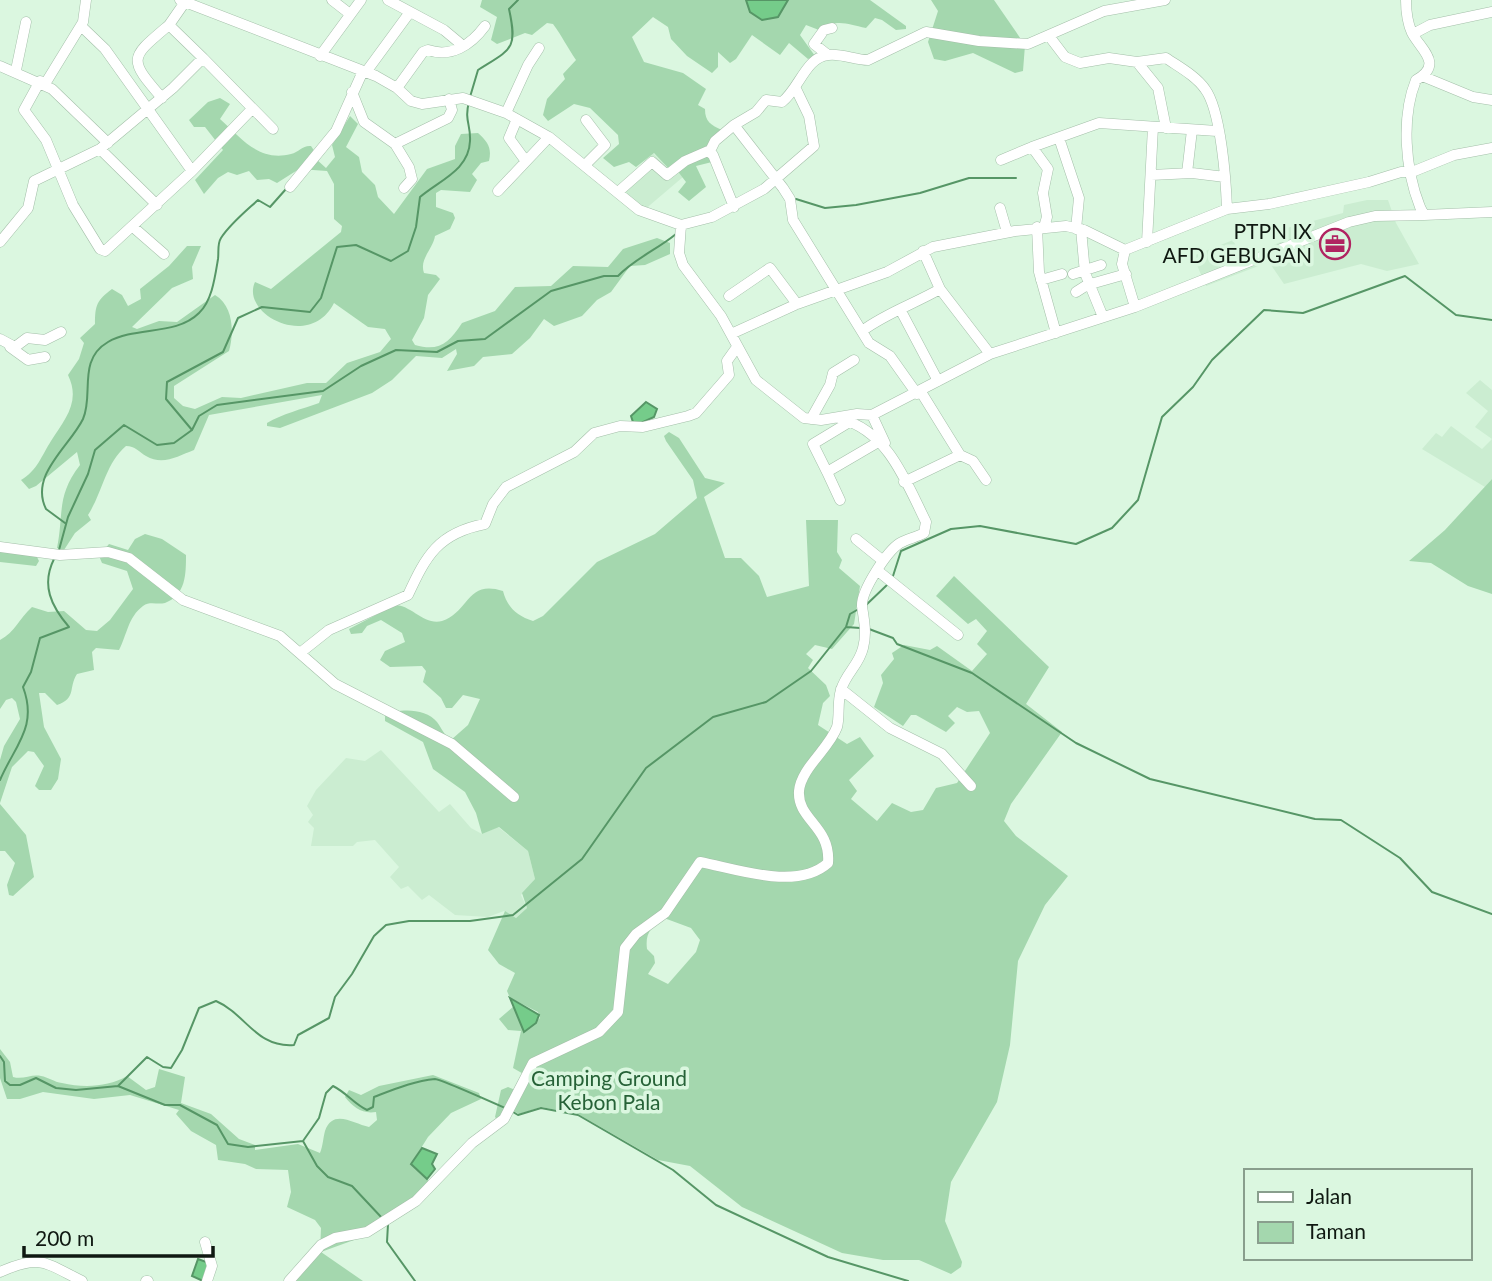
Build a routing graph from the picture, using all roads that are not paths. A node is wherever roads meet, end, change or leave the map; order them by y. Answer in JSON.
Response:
{"nodes":[{"id":1,"x":86,"y":0,"type":"edge"},
{"id":2,"x":332,"y":0,"type":"edge"},
{"id":3,"x":361,"y":0,"type":"edge"},
{"id":4,"x":388,"y":0,"type":"edge"},
{"id":5,"x":1165,"y":0,"type":"edge"},
{"id":6,"x":1406,"y":0,"type":"edge"},
{"id":7,"x":188,"y":2,"type":"edge"},
{"id":8,"x":410,"y":12,"type":"junction"},
{"id":9,"x":1492,"y":12,"type":"edge"},
{"id":10,"x":349,"y":14,"type":"junction"},
{"id":11,"x":26,"y":22,"type":"dead end"},
{"id":12,"x":169,"y":25,"type":"junction"},
{"id":13,"x":81,"y":26,"type":"junction"},
{"id":14,"x":485,"y":26,"type":"dead end"},
{"id":15,"x":832,"y":28,"type":"dead end"},
{"id":16,"x":1413,"y":34,"type":"junction"},
{"id":17,"x":1049,"y":36,"type":"junction"},
{"id":18,"x":461,"y":45,"type":"junction"},
{"id":19,"x":539,"y":48,"type":"dead end"},
{"id":20,"x":320,"y":55,"type":"junction"},
{"id":21,"x":828,"y":55,"type":"junction"},
{"id":22,"x":203,"y":58,"type":"junction"},
{"id":23,"x":1137,"y":62,"type":"junction"},
{"id":24,"x":0,"y":65,"type":"edge"},
{"id":25,"x":16,"y":70,"type":"junction"},
{"id":26,"x":365,"y":72,"type":"junction"},
{"id":27,"x":1422,"y":76,"type":"junction"},
{"id":28,"x":43,"y":83,"type":"junction"},
{"id":29,"x":397,"y":88,"type":"junction"},
{"id":30,"x":352,"y":92,"type":"junction"},
{"id":31,"x":797,"y":92,"type":"junction"},
{"id":32,"x":162,"y":98,"type":"junction"},
{"id":33,"x":449,"y":99,"type":"junction"},
{"id":34,"x":1492,"y":100,"type":"edge"},
{"id":35,"x":252,"y":109,"type":"junction"},
{"id":36,"x":146,"y":110,"type":"junction"},
{"id":37,"x":506,"y":113,"type":"junction"},
{"id":38,"x":517,"y":119,"type":"junction"},
{"id":39,"x":586,"y":120,"type":"dead end"},
{"id":40,"x":734,"y":125,"type":"junction"},
{"id":41,"x":1153,"y":127,"type":"junction"},
{"id":42,"x":1166,"y":128,"type":"junction"},
{"id":43,"x":273,"y":129,"type":"dead end"},
{"id":44,"x":1192,"y":130,"type":"junction"},
{"id":45,"x":1217,"y":131,"type":"junction"},
{"id":46,"x":549,"y":137,"type":"junction"},
{"id":47,"x":1059,"y":138,"type":"junction"},
{"id":48,"x":394,"y":144,"type":"junction"},
{"id":49,"x":104,"y":146,"type":"junction"},
{"id":50,"x":1032,"y":147,"type":"junction"},
{"id":51,"x":1492,"y":148,"type":"edge"},
{"id":52,"x":710,"y":151,"type":"junction"},
{"id":53,"x":525,"y":160,"type":"junction"},
{"id":54,"x":1001,"y":160,"type":"dead end"},
{"id":55,"x":585,"y":165,"type":"junction"},
{"id":56,"x":59,"y":170,"type":"junction"},
{"id":57,"x":192,"y":171,"type":"junction"},
{"id":58,"x":1412,"y":172,"type":"junction"},
{"id":59,"x":1187,"y":173,"type":"junction"},
{"id":60,"x":1151,"y":175,"type":"junction"},
{"id":61,"x":1225,"y":177,"type":"junction"},
{"id":62,"x":776,"y":180,"type":"junction"},
{"id":63,"x":290,"y":187,"type":"dead end"},
{"id":64,"x":404,"y":188,"type":"dead end"},
{"id":65,"x":498,"y":191,"type":"dead end"},
{"id":66,"x":618,"y":192,"type":"junction"},
{"id":67,"x":157,"y":205,"type":"junction"},
{"id":68,"x":734,"y":206,"type":"junction"},
{"id":69,"x":1000,"y":208,"type":"dead end"},
{"id":70,"x":1227,"y":209,"type":"junction"},
{"id":71,"x":1492,"y":212,"type":"edge"},
{"id":72,"x":1424,"y":215,"type":"junction"},
{"id":73,"x":133,"y":227,"type":"junction"},
{"id":74,"x":682,"y":227,"type":"junction"},
{"id":75,"x":1041,"y":227,"type":"junction"},
{"id":76,"x":1079,"y":229,"type":"junction"},
{"id":77,"x":1007,"y":232,"type":"junction"},
{"id":78,"x":0,"y":242,"type":"edge"},
{"id":79,"x":1147,"y":242,"type":"junction"},
{"id":80,"x":1125,"y":250,"type":"junction"},
{"id":81,"x":923,"y":251,"type":"junction"},
{"id":82,"x":164,"y":254,"type":"dead end"},
{"id":83,"x":1101,"y":265,"type":"dead end"},
{"id":84,"x":1085,"y":269,"type":"junction"},
{"id":85,"x":1126,"y":274,"type":"junction"},
{"id":86,"x":1041,"y":280,"type":"junction"},
{"id":87,"x":1090,"y":285,"type":"junction"},
{"id":88,"x":940,"y":289,"type":"junction"},
{"id":89,"x":838,"y":290,"type":"junction"},
{"id":90,"x":1076,"y":292,"type":"dead end"},
{"id":91,"x":729,"y":296,"type":"dead end"},
{"id":92,"x":797,"y":304,"type":"junction"},
{"id":93,"x":1135,"y":307,"type":"junction"},
{"id":94,"x":901,"y":311,"type":"junction"},
{"id":95,"x":1102,"y":317,"type":"junction"},
{"id":96,"x":862,"y":331,"type":"junction"},
{"id":97,"x":61,"y":332,"type":"dead end"},
{"id":98,"x":1056,"y":333,"type":"junction"},
{"id":99,"x":731,"y":334,"type":"junction"},
{"id":100,"x":0,"y":339,"type":"edge"},
{"id":101,"x":10,"y":347,"type":"junction"},
{"id":102,"x":737,"y":347,"type":"junction"},
{"id":103,"x":990,"y":354,"type":"junction"},
{"id":104,"x":45,"y":357,"type":"dead end"},
{"id":105,"x":854,"y":360,"type":"dead end"},
{"id":106,"x":938,"y":382,"type":"junction"},
{"id":107,"x":919,"y":393,"type":"junction"},
{"id":108,"x":872,"y":415,"type":"junction"},
{"id":109,"x":811,"y":419,"type":"junction"},
{"id":110,"x":846,"y":420,"type":"junction"},
{"id":111,"x":883,"y":444,"type":"junction"},
{"id":112,"x":960,"y":455,"type":"junction"},
{"id":113,"x":827,"y":472,"type":"junction"},
{"id":114,"x":986,"y":480,"type":"dead end"},
{"id":115,"x":904,"y":482,"type":"junction"},
{"id":116,"x":840,"y":500,"type":"dead end"},
{"id":117,"x":856,"y":539,"type":"dead end"},
{"id":118,"x":0,"y":547,"type":"edge"},
{"id":119,"x":886,"y":572,"type":"junction"},
{"id":120,"x":958,"y":635,"type":"dead end"},
{"id":121,"x":300,"y":653,"type":"junction"},
{"id":122,"x":841,"y":689,"type":"junction"},
{"id":123,"x":971,"y":786,"type":"dead end"},
{"id":124,"x":514,"y":797,"type":"dead end"},
{"id":125,"x":205,"y":1242,"type":"dead end"},
{"id":126,"x":0,"y":1272,"type":"edge"},
{"id":127,"x":82,"y":1281,"type":"edge"},
{"id":128,"x":207,"y":1281,"type":"edge"},
{"id":129,"x":289,"y":1281,"type":"edge"}],
"edges":[{"from":1,"to":13,"type":"street"},
{"from":2,"to":10,"type":"street"},
{"from":3,"to":10,"type":"street"},
{"from":4,"to":8,"type":"street"},
{"from":5,"to":17,"type":"street"},
{"from":6,"to":16,"type":"street"},
{"from":7,"to":12,"type":"street"},
{"from":7,"to":20,"type":"street"},
{"from":8,"to":18,"type":"street"},
{"from":8,"to":26,"type":"street"},
{"from":9,"to":16,"type":"street"},
{"from":10,"to":20,"type":"street"},
{"from":11,"to":25,"type":"street"},
{"from":12,"to":22,"type":"street"},
{"from":12,"to":32,"type":"street"},
{"from":13,"to":28,"type":"street"},
{"from":13,"to":36,"type":"street"},
{"from":14,"to":18,"type":"street"},
{"from":15,"to":21,"type":"street"},
{"from":16,"to":27,"type":"street"},
{"from":17,"to":21,"type":"street"},
{"from":17,"to":23,"type":"street"},
{"from":18,"to":29,"type":"street"},
{"from":19,"to":37,"type":"street"},
{"from":20,"to":26,"type":"street"},
{"from":21,"to":31,"type":"street"},
{"from":22,"to":32,"type":"street"},
{"from":22,"to":35,"type":"street"},
{"from":23,"to":42,"type":"street"},
{"from":23,"to":45,"type":"street"},
{"from":24,"to":25,"type":"street"},
{"from":25,"to":28,"type":"street"},
{"from":26,"to":29,"type":"street"},
{"from":26,"to":30,"type":"street"},
{"from":27,"to":34,"type":"street"},
{"from":27,"to":58,"type":"street"},
{"from":28,"to":49,"type":"street"},
{"from":28,"to":56,"type":"street"},
{"from":29,"to":33,"type":"street"},
{"from":30,"to":48,"type":"street"},
{"from":30,"to":63,"type":"street"},
{"from":31,"to":40,"type":"street"},
{"from":31,"to":62,"type":"street"},
{"from":32,"to":36,"type":"street"},
{"from":33,"to":37,"type":"street"},
{"from":33,"to":48,"type":"street"},
{"from":35,"to":43,"type":"street"},
{"from":35,"to":57,"type":"street"},
{"from":36,"to":49,"type":"street"},
{"from":36,"to":57,"type":"street"},
{"from":37,"to":38,"type":"street"},
{"from":38,"to":46,"type":"street"},
{"from":38,"to":53,"type":"street"},
{"from":39,"to":55,"type":"street"},
{"from":40,"to":52,"type":"street"},
{"from":40,"to":62,"type":"street"},
{"from":41,"to":42,"type":"street"},
{"from":41,"to":47,"type":"street"},
{"from":41,"to":60,"type":"street"},
{"from":42,"to":44,"type":"street"},
{"from":44,"to":45,"type":"street"},
{"from":44,"to":59,"type":"street"},
{"from":45,"to":61,"type":"street"},
{"from":46,"to":53,"type":"street"},
{"from":46,"to":55,"type":"street"},
{"from":47,"to":50,"type":"street"},
{"from":47,"to":76,"type":"street"},
{"from":48,"to":64,"type":"street"},
{"from":49,"to":56,"type":"street"},
{"from":49,"to":67,"type":"street"},
{"from":50,"to":54,"type":"street"},
{"from":50,"to":75,"type":"street"},
{"from":51,"to":58,"type":"street"},
{"from":52,"to":66,"type":"street"},
{"from":52,"to":68,"type":"street"},
{"from":53,"to":65,"type":"street"},
{"from":55,"to":66,"type":"street"},
{"from":56,"to":73,"type":"street"},
{"from":56,"to":78,"type":"street"},
{"from":57,"to":67,"type":"street"},
{"from":58,"to":70,"type":"street"},
{"from":58,"to":72,"type":"street"},
{"from":59,"to":60,"type":"street"},
{"from":59,"to":61,"type":"street"},
{"from":60,"to":79,"type":"street"},
{"from":61,"to":70,"type":"street"},
{"from":62,"to":68,"type":"street"},
{"from":62,"to":89,"type":"street"},
{"from":66,"to":74,"type":"street"},
{"from":67,"to":73,"type":"street"},
{"from":68,"to":74,"type":"street"},
{"from":69,"to":77,"type":"street"},
{"from":70,"to":79,"type":"street"},
{"from":71,"to":72,"type":"street"},
{"from":72,"to":93,"type":"street"},
{"from":73,"to":82,"type":"street"},
{"from":74,"to":99,"type":"street"},
{"from":75,"to":76,"type":"street"},
{"from":75,"to":77,"type":"street"},
{"from":75,"to":86,"type":"street"},
{"from":76,"to":80,"type":"street"},
{"from":76,"to":84,"type":"street"},
{"from":77,"to":81,"type":"street"},
{"from":79,"to":80,"type":"street"},
{"from":80,"to":85,"type":"street"},
{"from":81,"to":88,"type":"street"},
{"from":81,"to":89,"type":"street"},
{"from":83,"to":84,"type":"street"},
{"from":84,"to":86,"type":"street"},
{"from":84,"to":87,"type":"street"},
{"from":85,"to":87,"type":"street"},
{"from":85,"to":93,"type":"street"},
{"from":86,"to":98,"type":"street"},
{"from":87,"to":90,"type":"street"},
{"from":87,"to":95,"type":"street"},
{"from":88,"to":94,"type":"street"},
{"from":88,"to":103,"type":"street"},
{"from":89,"to":92,"type":"street"},
{"from":89,"to":96,"type":"street"},
{"from":91,"to":92,"type":"street"},
{"from":92,"to":99,"type":"street"},
{"from":93,"to":95,"type":"street"},
{"from":94,"to":96,"type":"street"},
{"from":94,"to":106,"type":"street"},
{"from":95,"to":98,"type":"street"},
{"from":96,"to":107,"type":"street"},
{"from":97,"to":101,"type":"street"},
{"from":98,"to":103,"type":"street"},
{"from":99,"to":102,"type":"street"},
{"from":100,"to":101,"type":"street"},
{"from":101,"to":104,"type":"street"},
{"from":102,"to":109,"type":"street"},
{"from":102,"to":121,"type":"street"},
{"from":103,"to":106,"type":"street"},
{"from":105,"to":109,"type":"street"},
{"from":106,"to":107,"type":"street"},
{"from":107,"to":108,"type":"street"},
{"from":107,"to":112,"type":"street"},
{"from":108,"to":110,"type":"street"},
{"from":108,"to":111,"type":"street"},
{"from":109,"to":110,"type":"street"},
{"from":110,"to":111,"type":"street"},
{"from":110,"to":113,"type":"street"},
{"from":111,"to":113,"type":"street"},
{"from":111,"to":115,"type":"street"},
{"from":112,"to":114,"type":"street"},
{"from":112,"to":115,"type":"street"},
{"from":113,"to":116,"type":"street"},
{"from":115,"to":119,"type":"street"},
{"from":117,"to":119,"type":"street"},
{"from":118,"to":121,"type":"street"},
{"from":119,"to":120,"type":"street"},
{"from":119,"to":122,"type":"street"},
{"from":121,"to":124,"type":"street"},
{"from":122,"to":123,"type":"street"},
{"from":122,"to":129,"type":"street"},
{"from":125,"to":128,"type":"street"},
{"from":126,"to":127,"type":"street"}]}
